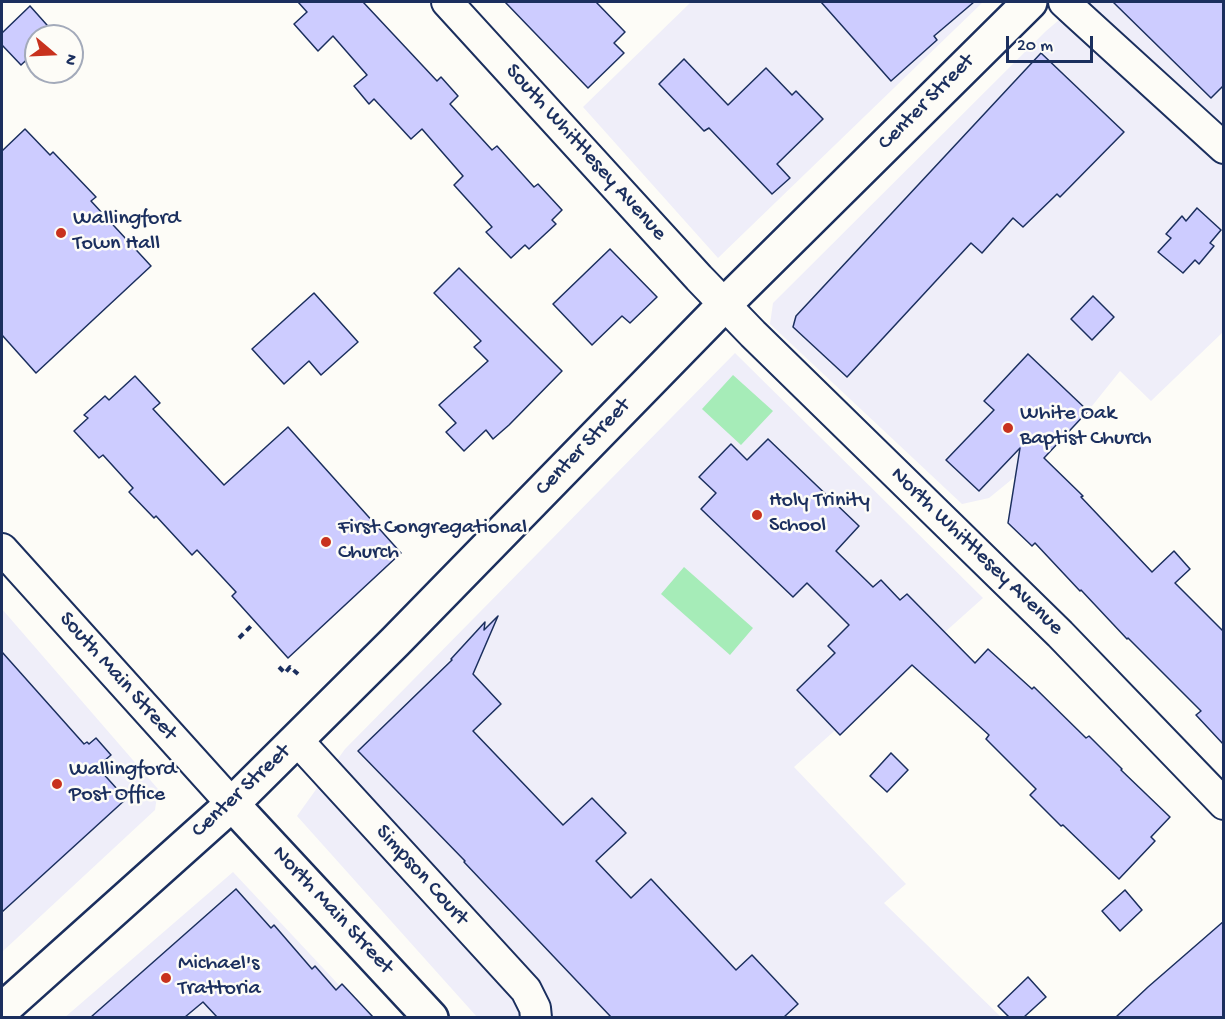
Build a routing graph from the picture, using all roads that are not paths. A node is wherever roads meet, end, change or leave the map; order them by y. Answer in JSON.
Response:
{"nodes":[{"id":1,"x":447,"y":2,"type":"edge"},
{"id":2,"x":1030,"y":2,"type":"edge"},
{"id":3,"x":1064,"y":2,"type":"edge"},
{"id":4,"x":1224,"y":148,"type":"edge"},
{"id":5,"x":725,"y":304,"type":"junction"},
{"id":6,"x":2,"y":549,"type":"edge"},
{"id":7,"x":297,"y":740,"type":"junction"},
{"id":8,"x":232,"y":804,"type":"junction"},
{"id":9,"x":1224,"y":804,"type":"edge"},
{"id":10,"x":2,"y":1010,"type":"edge"},
{"id":11,"x":431,"y":1017,"type":"edge"},
{"id":12,"x":536,"y":1017,"type":"edge"}],
"edges":[{"from":1,"to":5,"type":"street","name":"South Whittlesey Avenue"},
{"from":2,"to":5,"type":"main road","name":"Center Street"},
{"from":3,"to":4,"type":"street"},
{"from":5,"to":7,"type":"main road","name":"Center Street"},
{"from":5,"to":9,"type":"street","name":"North Whittlesey Avenue"},
{"from":6,"to":8,"type":"street","name":"South Main Street"},
{"from":7,"to":8,"type":"main road","name":"Center Street"},
{"from":7,"to":12,"type":"street","name":"Simpson Court"},
{"from":8,"to":10,"type":"main road","name":"Center Street"},
{"from":8,"to":11,"type":"main road","name":"North Main Street"}]}
